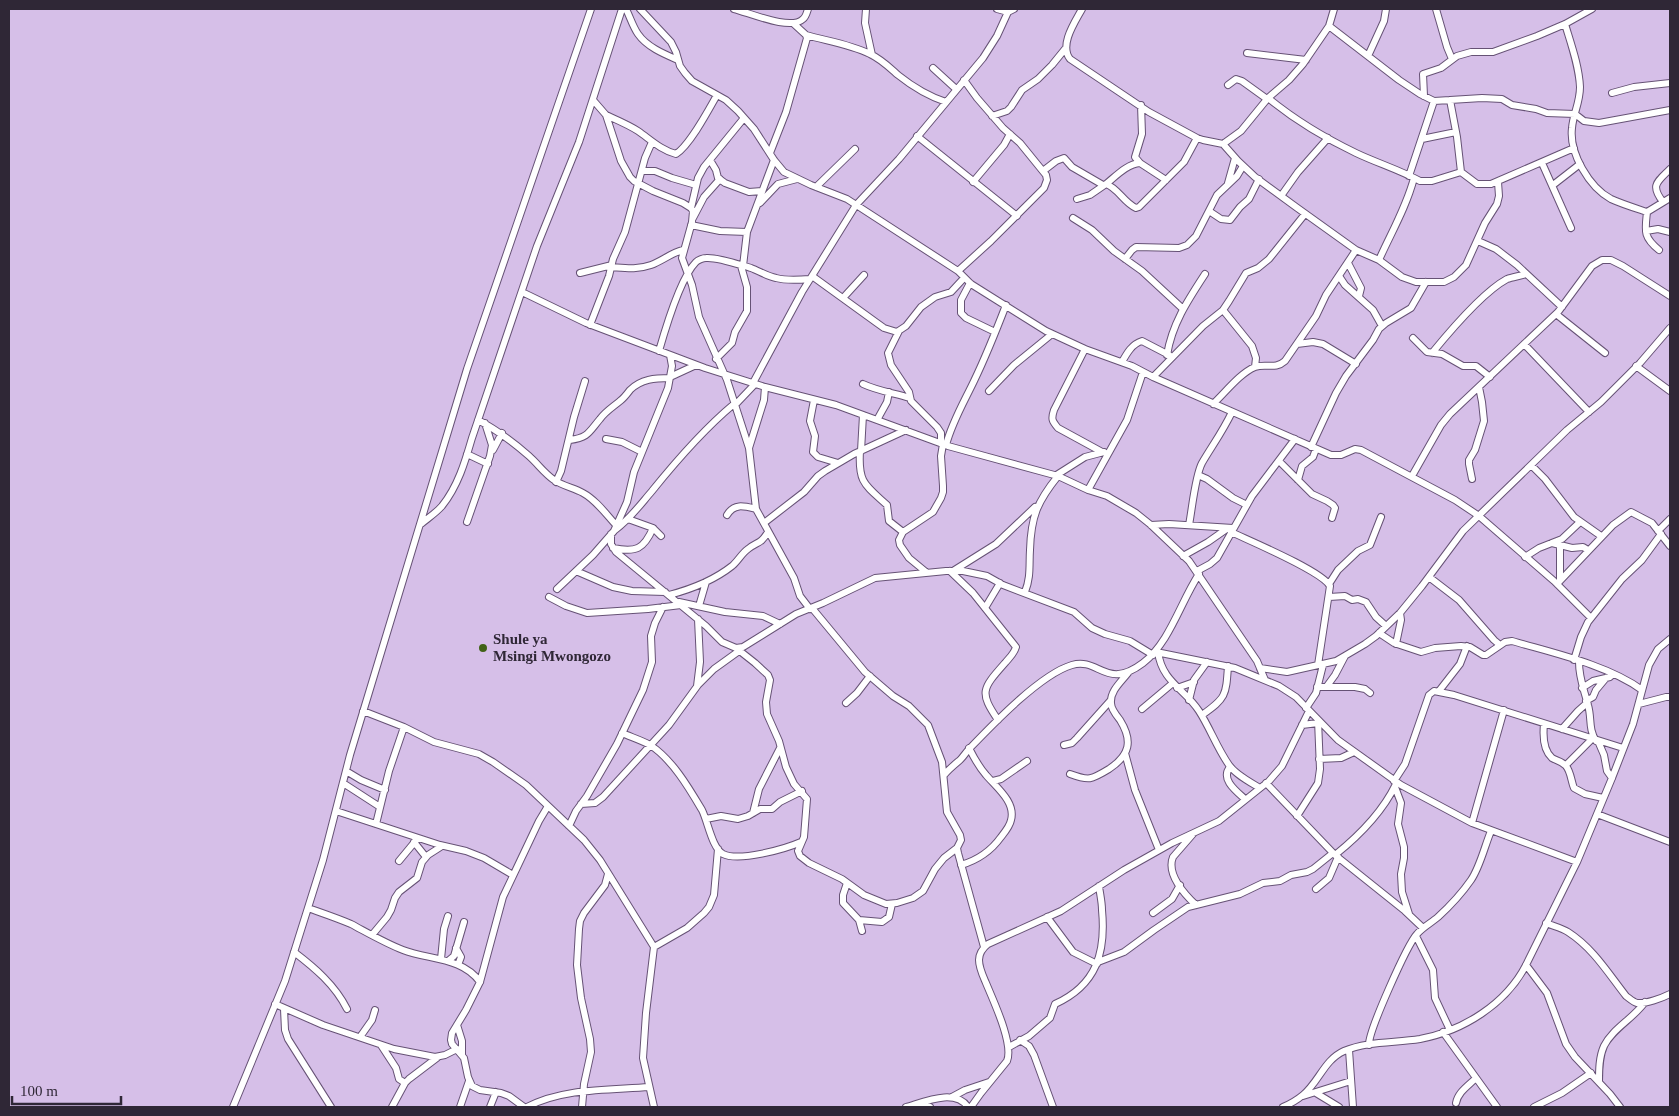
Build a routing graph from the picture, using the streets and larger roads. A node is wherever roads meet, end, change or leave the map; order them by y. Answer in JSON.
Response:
{"nodes":[{"id":1,"x":591,"y":9,"type":"edge"},
{"id":2,"x":622,"y":9,"type":"edge"},
{"id":3,"x":626,"y":9,"type":"edge"},
{"id":4,"x":640,"y":9,"type":"edge"},
{"id":5,"x":734,"y":9,"type":"edge"},
{"id":6,"x":808,"y":9,"type":"edge"},
{"id":7,"x":866,"y":9,"type":"edge"},
{"id":8,"x":997,"y":9,"type":"edge"},
{"id":9,"x":1082,"y":9,"type":"edge"},
{"id":10,"x":1334,"y":9,"type":"edge"},
{"id":11,"x":1386,"y":9,"type":"edge"},
{"id":12,"x":1436,"y":9,"type":"edge"},
{"id":13,"x":1592,"y":9,"type":"edge"},
{"id":14,"x":1011,"y":10,"type":"edge"},
{"id":15,"x":1583,"y":11,"type":"edge"},
{"id":16,"x":804,"y":18,"type":"junction"},
{"id":17,"x":794,"y":24,"type":"junction"},
{"id":18,"x":1565,"y":24,"type":"junction"},
{"id":19,"x":1329,"y":26,"type":"junction"},
{"id":20,"x":807,"y":35,"type":"junction"},
{"id":21,"x":1066,"y":49,"type":"junction"},
{"id":22,"x":1248,"y":54,"type":"dead end"},
{"id":23,"x":872,"y":55,"type":"junction"},
{"id":24,"x":1368,"y":56,"type":"junction"},
{"id":25,"x":1452,"y":59,"type":"junction"},
{"id":26,"x":678,"y":60,"type":"junction"},
{"id":27,"x":1306,"y":60,"type":"junction"},
{"id":28,"x":933,"y":68,"type":"dead end"},
{"id":29,"x":964,"y":80,"type":"junction"},
{"id":30,"x":1670,"y":83,"type":"edge"},
{"id":31,"x":1228,"y":85,"type":"dead end"},
{"id":32,"x":956,"y":89,"type":"junction"},
{"id":33,"x":1612,"y":93,"type":"dead end"},
{"id":34,"x":717,"y":96,"type":"junction"},
{"id":35,"x":1424,"y":96,"type":"junction"},
{"id":36,"x":1267,"y":99,"type":"junction"},
{"id":37,"x":593,"y":100,"type":"junction"},
{"id":38,"x":1434,"y":100,"type":"junction"},
{"id":39,"x":1450,"y":100,"type":"junction"},
{"id":40,"x":946,"y":102,"type":"junction"},
{"id":41,"x":1141,"y":105,"type":"junction"},
{"id":42,"x":1670,"y":110,"type":"edge"},
{"id":43,"x":1575,"y":114,"type":"junction"},
{"id":44,"x":606,"y":115,"type":"junction"},
{"id":45,"x":992,"y":116,"type":"junction"},
{"id":46,"x":744,"y":118,"type":"junction"},
{"id":47,"x":1456,"y":132,"type":"junction"},
{"id":48,"x":1010,"y":134,"type":"junction"},
{"id":49,"x":917,"y":136,"type":"junction"},
{"id":50,"x":1197,"y":138,"type":"junction"},
{"id":51,"x":1328,"y":138,"type":"junction"},
{"id":52,"x":1422,"y":138,"type":"junction"},
{"id":53,"x":652,"y":142,"type":"junction"},
{"id":54,"x":1223,"y":144,"type":"junction"},
{"id":55,"x":1574,"y":148,"type":"junction"},
{"id":56,"x":855,"y":149,"type":"dead end"},
{"id":57,"x":770,"y":153,"type":"junction"},
{"id":58,"x":1235,"y":158,"type":"junction"},
{"id":59,"x":710,"y":160,"type":"junction"},
{"id":60,"x":774,"y":160,"type":"junction"},
{"id":61,"x":1140,"y":163,"type":"junction"},
{"id":62,"x":1542,"y":163,"type":"junction"},
{"id":63,"x":1580,"y":164,"type":"junction"},
{"id":64,"x":1243,"y":166,"type":"junction"},
{"id":65,"x":1670,"y":169,"type":"edge"},
{"id":66,"x":642,"y":170,"type":"junction"},
{"id":67,"x":1043,"y":171,"type":"junction"},
{"id":68,"x":1461,"y":172,"type":"junction"},
{"id":69,"x":1411,"y":177,"type":"junction"},
{"id":70,"x":797,"y":178,"type":"junction"},
{"id":71,"x":1259,"y":179,"type":"junction"},
{"id":72,"x":720,"y":180,"type":"junction"},
{"id":73,"x":1166,"y":180,"type":"junction"},
{"id":74,"x":973,"y":182,"type":"junction"},
{"id":75,"x":1498,"y":182,"type":"junction"},
{"id":76,"x":639,"y":183,"type":"junction"},
{"id":77,"x":1105,"y":184,"type":"junction"},
{"id":78,"x":1227,"y":184,"type":"junction"},
{"id":79,"x":1552,"y":184,"type":"junction"},
{"id":80,"x":696,"y":185,"type":"junction"},
{"id":81,"x":816,"y":187,"type":"junction"},
{"id":82,"x":762,"y":191,"type":"junction"},
{"id":83,"x":1281,"y":196,"type":"junction"},
{"id":84,"x":1670,"y":198,"type":"edge"},
{"id":85,"x":1077,"y":199,"type":"dead end"},
{"id":86,"x":1663,"y":202,"type":"junction"},
{"id":87,"x":856,"y":205,"type":"junction"},
{"id":88,"x":757,"y":206,"type":"junction"},
{"id":89,"x":691,"y":208,"type":"junction"},
{"id":90,"x":1209,"y":211,"type":"junction"},
{"id":91,"x":1647,"y":212,"type":"junction"},
{"id":92,"x":1305,"y":214,"type":"junction"},
{"id":93,"x":1016,"y":216,"type":"junction"},
{"id":94,"x":1072,"y":218,"type":"dead end"},
{"id":95,"x":692,"y":222,"type":"junction"},
{"id":96,"x":1571,"y":228,"type":"dead end"},
{"id":97,"x":1646,"y":231,"type":"junction"},
{"id":98,"x":747,"y":232,"type":"junction"},
{"id":99,"x":1670,"y":232,"type":"edge"},
{"id":100,"x":1478,"y":241,"type":"junction"},
{"id":101,"x":683,"y":250,"type":"junction"},
{"id":102,"x":1356,"y":250,"type":"junction"},
{"id":103,"x":1659,"y":250,"type":"dead end"},
{"id":104,"x":1126,"y":260,"type":"junction"},
{"id":105,"x":1378,"y":260,"type":"junction"},
{"id":106,"x":1348,"y":263,"type":"junction"},
{"id":107,"x":611,"y":266,"type":"junction"},
{"id":108,"x":742,"y":266,"type":"junction"},
{"id":109,"x":958,"y":272,"type":"junction"},
{"id":110,"x":580,"y":273,"type":"dead end"},
{"id":111,"x":1204,"y":274,"type":"dead end"},
{"id":112,"x":1526,"y":274,"type":"junction"},
{"id":113,"x":688,"y":275,"type":"junction"},
{"id":114,"x":864,"y":275,"type":"dead end"},
{"id":115,"x":1339,"y":276,"type":"junction"},
{"id":116,"x":811,"y":277,"type":"junction"},
{"id":117,"x":964,"y":278,"type":"junction"},
{"id":118,"x":1426,"y":282,"type":"junction"},
{"id":119,"x":970,"y":283,"type":"junction"},
{"id":120,"x":522,"y":292,"type":"junction"},
{"id":121,"x":1359,"y":296,"type":"junction"},
{"id":122,"x":1670,"y":296,"type":"edge"},
{"id":123,"x":843,"y":298,"type":"junction"},
{"id":124,"x":1006,"y":306,"type":"junction"},
{"id":125,"x":1562,"y":307,"type":"junction"},
{"id":126,"x":1183,"y":309,"type":"junction"},
{"id":127,"x":1223,"y":310,"type":"junction"},
{"id":128,"x":1556,"y":314,"type":"junction"},
{"id":129,"x":590,"y":325,"type":"junction"},
{"id":130,"x":1382,"y":326,"type":"junction"},
{"id":131,"x":1670,"y":328,"type":"edge"},
{"id":132,"x":900,"y":331,"type":"junction"},
{"id":133,"x":995,"y":332,"type":"junction"},
{"id":134,"x":1052,"y":334,"type":"junction"},
{"id":135,"x":1304,"y":335,"type":"junction"},
{"id":136,"x":1412,"y":338,"type":"dead end"},
{"id":137,"x":1318,"y":343,"type":"junction"},
{"id":138,"x":1297,"y":344,"type":"junction"},
{"id":139,"x":1524,"y":344,"type":"junction"},
{"id":140,"x":1085,"y":349,"type":"junction"},
{"id":141,"x":659,"y":351,"type":"junction"},
{"id":142,"x":1432,"y":353,"type":"junction"},
{"id":143,"x":1605,"y":354,"type":"dead end"},
{"id":144,"x":670,"y":355,"type":"junction"},
{"id":145,"x":1170,"y":356,"type":"junction"},
{"id":146,"x":716,"y":359,"type":"junction"},
{"id":147,"x":1122,"y":362,"type":"junction"},
{"id":148,"x":1356,"y":364,"type":"junction"},
{"id":149,"x":696,"y":365,"type":"junction"},
{"id":150,"x":1636,"y":366,"type":"junction"},
{"id":151,"x":1255,"y":367,"type":"junction"},
{"id":152,"x":1143,"y":372,"type":"junction"},
{"id":153,"x":723,"y":374,"type":"junction"},
{"id":154,"x":670,"y":377,"type":"junction"},
{"id":155,"x":1153,"y":377,"type":"junction"},
{"id":156,"x":1490,"y":377,"type":"junction"},
{"id":157,"x":586,"y":381,"type":"dead end"},
{"id":158,"x":754,"y":384,"type":"junction"},
{"id":159,"x":863,"y":384,"type":"dead end"},
{"id":160,"x":765,"y":387,"type":"junction"},
{"id":161,"x":1479,"y":387,"type":"junction"},
{"id":162,"x":989,"y":391,"type":"dead end"},
{"id":163,"x":1670,"y":391,"type":"edge"},
{"id":164,"x":888,"y":392,"type":"junction"},
{"id":165,"x":910,"y":398,"type":"junction"},
{"id":166,"x":814,"y":400,"type":"junction"},
{"id":167,"x":735,"y":404,"type":"junction"},
{"id":168,"x":1213,"y":404,"type":"junction"},
{"id":169,"x":1232,"y":412,"type":"junction"},
{"id":170,"x":1589,"y":412,"type":"junction"},
{"id":171,"x":863,"y":415,"type":"junction"},
{"id":172,"x":877,"y":420,"type":"junction"},
{"id":173,"x":482,"y":422,"type":"junction"},
{"id":174,"x":906,"y":430,"type":"junction"},
{"id":175,"x":502,"y":434,"type":"junction"},
{"id":176,"x":606,"y":439,"type":"dead end"},
{"id":177,"x":1296,"y":439,"type":"junction"},
{"id":178,"x":570,"y":440,"type":"junction"},
{"id":179,"x":944,"y":444,"type":"junction"},
{"id":180,"x":750,"y":448,"type":"junction"},
{"id":181,"x":1313,"y":448,"type":"junction"},
{"id":182,"x":1110,"y":450,"type":"junction"},
{"id":183,"x":860,"y":451,"type":"junction"},
{"id":184,"x":642,"y":452,"type":"junction"},
{"id":185,"x":1102,"y":452,"type":"junction"},
{"id":186,"x":490,"y":453,"type":"junction"},
{"id":187,"x":467,"y":454,"type":"junction"},
{"id":188,"x":1279,"y":461,"type":"junction"},
{"id":189,"x":838,"y":463,"type":"junction"},
{"id":190,"x":488,"y":464,"type":"junction"},
{"id":191,"x":1531,"y":465,"type":"junction"},
{"id":192,"x":1198,"y":475,"type":"junction"},
{"id":193,"x":1057,"y":476,"type":"junction"},
{"id":194,"x":1412,"y":476,"type":"junction"},
{"id":195,"x":1472,"y":479,"type":"dead end"},
{"id":196,"x":1298,"y":480,"type":"junction"},
{"id":197,"x":556,"y":482,"type":"junction"},
{"id":198,"x":1088,"y":490,"type":"junction"},
{"id":199,"x":1038,"y":504,"type":"junction"},
{"id":200,"x":1247,"y":505,"type":"junction"},
{"id":201,"x":756,"y":509,"type":"junction"},
{"id":202,"x":727,"y":515,"type":"dead end"},
{"id":203,"x":1479,"y":516,"type":"junction"},
{"id":204,"x":1381,"y":517,"type":"dead end"},
{"id":205,"x":1332,"y":518,"type":"dead end"},
{"id":206,"x":628,"y":519,"type":"junction"},
{"id":207,"x":1670,"y":519,"type":"edge"},
{"id":208,"x":467,"y":522,"type":"dead end"},
{"id":209,"x":1580,"y":522,"type":"junction"},
{"id":210,"x":764,"y":524,"type":"junction"},
{"id":211,"x":420,"y":525,"type":"junction"},
{"id":212,"x":1151,"y":525,"type":"junction"},
{"id":213,"x":1189,"y":526,"type":"junction"},
{"id":214,"x":653,"y":528,"type":"junction"},
{"id":215,"x":1231,"y":529,"type":"junction"},
{"id":216,"x":614,"y":530,"type":"junction"},
{"id":217,"x":768,"y":532,"type":"junction"},
{"id":218,"x":903,"y":532,"type":"junction"},
{"id":219,"x":1660,"y":533,"type":"junction"},
{"id":220,"x":661,"y":536,"type":"dead end"},
{"id":221,"x":1601,"y":536,"type":"junction"},
{"id":222,"x":1552,"y":543,"type":"junction"},
{"id":223,"x":1560,"y":545,"type":"junction"},
{"id":224,"x":1670,"y":546,"type":"edge"},
{"id":225,"x":613,"y":548,"type":"junction"},
{"id":226,"x":1588,"y":550,"type":"junction"},
{"id":227,"x":1183,"y":556,"type":"junction"},
{"id":228,"x":1525,"y":557,"type":"junction"},
{"id":229,"x":576,"y":571,"type":"junction"},
{"id":230,"x":951,"y":571,"type":"junction"},
{"id":231,"x":926,"y":572,"type":"junction"},
{"id":232,"x":1198,"y":573,"type":"junction"},
{"id":233,"x":1429,"y":577,"type":"junction"},
{"id":234,"x":706,"y":582,"type":"junction"},
{"id":235,"x":1558,"y":582,"type":"junction"},
{"id":236,"x":1000,"y":583,"type":"junction"},
{"id":237,"x":1329,"y":584,"type":"junction"},
{"id":238,"x":557,"y":589,"type":"dead end"},
{"id":239,"x":1025,"y":592,"type":"junction"},
{"id":240,"x":667,"y":593,"type":"junction"},
{"id":241,"x":1329,"y":596,"type":"junction"},
{"id":242,"x":549,"y":597,"type":"dead end"},
{"id":243,"x":679,"y":604,"type":"junction"},
{"id":244,"x":698,"y":606,"type":"junction"},
{"id":245,"x":663,"y":607,"type":"junction"},
{"id":246,"x":811,"y":608,"type":"junction"},
{"id":247,"x":985,"y":608,"type":"junction"},
{"id":248,"x":1400,"y":613,"type":"junction"},
{"id":249,"x":697,"y":618,"type":"junction"},
{"id":250,"x":1592,"y":618,"type":"junction"},
{"id":251,"x":780,"y":624,"type":"junction"},
{"id":252,"x":1386,"y":626,"type":"junction"},
{"id":253,"x":1378,"y":633,"type":"junction"},
{"id":254,"x":1670,"y":639,"type":"edge"},
{"id":255,"x":1396,"y":644,"type":"junction"},
{"id":256,"x":1500,"y":645,"type":"junction"},
{"id":257,"x":1467,"y":646,"type":"junction"},
{"id":258,"x":737,"y":649,"type":"junction"},
{"id":259,"x":1155,"y":653,"type":"junction"},
{"id":260,"x":1346,"y":655,"type":"junction"},
{"id":261,"x":1576,"y":661,"type":"junction"},
{"id":262,"x":1207,"y":662,"type":"junction"},
{"id":263,"x":1320,"y":665,"type":"junction"},
{"id":264,"x":1228,"y":666,"type":"junction"},
{"id":265,"x":1260,"y":668,"type":"junction"},
{"id":266,"x":1128,"y":672,"type":"junction"},
{"id":267,"x":1614,"y":674,"type":"junction"},
{"id":268,"x":870,"y":676,"type":"junction"},
{"id":269,"x":1606,"y":678,"type":"junction"},
{"id":270,"x":1265,"y":680,"type":"junction"},
{"id":271,"x":1194,"y":682,"type":"junction"},
{"id":272,"x":1175,"y":685,"type":"junction"},
{"id":273,"x":697,"y":686,"type":"junction"},
{"id":274,"x":1327,"y":686,"type":"junction"},
{"id":275,"x":1318,"y":687,"type":"junction"},
{"id":276,"x":1582,"y":688,"type":"junction"},
{"id":277,"x":1642,"y":690,"type":"junction"},
{"id":278,"x":1439,"y":691,"type":"junction"},
{"id":279,"x":1370,"y":693,"type":"dead end"},
{"id":280,"x":1670,"y":698,"type":"edge"},
{"id":281,"x":1111,"y":700,"type":"junction"},
{"id":282,"x":1189,"y":700,"type":"junction"},
{"id":283,"x":1587,"y":702,"type":"junction"},
{"id":284,"x":846,"y":703,"type":"dead end"},
{"id":285,"x":1639,"y":704,"type":"junction"},
{"id":286,"x":1142,"y":709,"type":"dead end"},
{"id":287,"x":1307,"y":710,"type":"junction"},
{"id":288,"x":1504,"y":710,"type":"junction"},
{"id":289,"x":364,"y":711,"type":"junction"},
{"id":290,"x":1202,"y":715,"type":"junction"},
{"id":291,"x":998,"y":720,"type":"junction"},
{"id":292,"x":1318,"y":722,"type":"junction"},
{"id":293,"x":1302,"y":724,"type":"junction"},
{"id":294,"x":1544,"y":724,"type":"junction"},
{"id":295,"x":404,"y":727,"type":"junction"},
{"id":296,"x":1562,"y":729,"type":"junction"},
{"id":297,"x":622,"y":733,"type":"junction"},
{"id":298,"x":1595,"y":741,"type":"junction"},
{"id":299,"x":649,"y":745,"type":"junction"},
{"id":300,"x":1064,"y":745,"type":"dead end"},
{"id":301,"x":780,"y":748,"type":"junction"},
{"id":302,"x":970,"y":748,"type":"junction"},
{"id":303,"x":1623,"y":748,"type":"junction"},
{"id":304,"x":1354,"y":752,"type":"junction"},
{"id":305,"x":1125,"y":753,"type":"junction"},
{"id":306,"x":1319,"y":759,"type":"junction"},
{"id":307,"x":1027,"y":761,"type":"dead end"},
{"id":308,"x":1566,"y":765,"type":"junction"},
{"id":309,"x":1230,"y":767,"type":"junction"},
{"id":310,"x":346,"y":772,"type":"junction"},
{"id":311,"x":1070,"y":774,"type":"dead end"},
{"id":312,"x":944,"y":775,"type":"junction"},
{"id":313,"x":1612,"y":778,"type":"junction"},
{"id":314,"x":993,"y":781,"type":"junction"},
{"id":315,"x":1266,"y":783,"type":"junction"},
{"id":316,"x":1395,"y":783,"type":"junction"},
{"id":317,"x":343,"y":784,"type":"junction"},
{"id":318,"x":1260,"y":788,"type":"junction"},
{"id":319,"x":385,"y":790,"type":"junction"},
{"id":320,"x":802,"y":792,"type":"junction"},
{"id":321,"x":1603,"y":798,"type":"junction"},
{"id":322,"x":1245,"y":799,"type":"junction"},
{"id":323,"x":581,"y":804,"type":"junction"},
{"id":324,"x":548,"y":806,"type":"junction"},
{"id":325,"x":380,"y":807,"type":"junction"},
{"id":326,"x":336,"y":811,"type":"junction"},
{"id":327,"x":752,"y":813,"type":"junction"},
{"id":328,"x":1597,"y":814,"type":"junction"},
{"id":329,"x":1297,"y":816,"type":"junction"},
{"id":330,"x":706,"y":819,"type":"junction"},
{"id":331,"x":1472,"y":823,"type":"junction"},
{"id":332,"x":376,"y":824,"type":"junction"},
{"id":333,"x":569,"y":826,"type":"junction"},
{"id":334,"x":1491,"y":831,"type":"junction"},
{"id":335,"x":1194,"y":833,"type":"junction"},
{"id":336,"x":416,"y":840,"type":"junction"},
{"id":337,"x":802,"y":842,"type":"junction"},
{"id":338,"x":1670,"y":842,"type":"edge"},
{"id":339,"x":442,"y":846,"type":"junction"},
{"id":340,"x":957,"y":848,"type":"junction"},
{"id":341,"x":718,"y":849,"type":"junction"},
{"id":342,"x":1159,"y":850,"type":"junction"},
{"id":343,"x":1335,"y":855,"type":"junction"},
{"id":344,"x":426,"y":857,"type":"junction"},
{"id":345,"x":399,"y":861,"type":"dead end"},
{"id":346,"x":1577,"y":862,"type":"junction"},
{"id":347,"x":961,"y":864,"type":"junction"},
{"id":348,"x":608,"y":874,"type":"junction"},
{"id":349,"x":513,"y":875,"type":"junction"},
{"id":350,"x":847,"y":883,"type":"junction"},
{"id":351,"x":1180,"y":885,"type":"junction"},
{"id":352,"x":1099,"y":886,"type":"junction"},
{"id":353,"x":1316,"y":889,"type":"dead end"},
{"id":354,"x":892,"y":904,"type":"junction"},
{"id":355,"x":1196,"y":905,"type":"junction"},
{"id":356,"x":308,"y":908,"type":"junction"},
{"id":357,"x":1153,"y":913,"type":"dead end"},
{"id":358,"x":1409,"y":914,"type":"junction"},
{"id":359,"x":448,"y":916,"type":"dead end"},
{"id":360,"x":1047,"y":917,"type":"junction"},
{"id":361,"x":859,"y":920,"type":"junction"},
{"id":362,"x":464,"y":922,"type":"dead end"},
{"id":363,"x":1546,"y":924,"type":"junction"},
{"id":364,"x":1423,"y":928,"type":"junction"},
{"id":365,"x":862,"y":931,"type":"dead end"},
{"id":366,"x":372,"y":935,"type":"junction"},
{"id":367,"x":1416,"y":936,"type":"junction"},
{"id":368,"x":654,"y":947,"type":"junction"},
{"id":369,"x":984,"y":947,"type":"junction"},
{"id":370,"x":456,"y":948,"type":"junction"},
{"id":371,"x":294,"y":952,"type":"junction"},
{"id":372,"x":441,"y":959,"type":"junction"},
{"id":373,"x":448,"y":961,"type":"junction"},
{"id":374,"x":1097,"y":963,"type":"junction"},
{"id":375,"x":458,"y":965,"type":"junction"},
{"id":376,"x":1526,"y":965,"type":"junction"},
{"id":377,"x":480,"y":982,"type":"junction"},
{"id":378,"x":1670,"y":994,"type":"edge"},
{"id":379,"x":1645,"y":1002,"type":"junction"},
{"id":380,"x":275,"y":1004,"type":"junction"},
{"id":381,"x":284,"y":1009,"type":"junction"},
{"id":382,"x":347,"y":1009,"type":"dead end"},
{"id":383,"x":375,"y":1010,"type":"dead end"},
{"id":384,"x":457,"y":1025,"type":"junction"},
{"id":385,"x":1446,"y":1031,"type":"junction"},
{"id":386,"x":360,"y":1037,"type":"junction"},
{"id":387,"x":1020,"y":1040,"type":"junction"},
{"id":388,"x":380,"y":1044,"type":"junction"},
{"id":389,"x":1369,"y":1045,"type":"junction"},
{"id":390,"x":1009,"y":1047,"type":"junction"},
{"id":391,"x":1348,"y":1050,"type":"junction"},
{"id":392,"x":459,"y":1052,"type":"junction"},
{"id":393,"x":438,"y":1057,"type":"junction"},
{"id":394,"x":1591,"y":1073,"type":"junction"},
{"id":395,"x":1476,"y":1078,"type":"junction"},
{"id":396,"x":469,"y":1081,"type":"junction"},
{"id":397,"x":1351,"y":1081,"type":"junction"},
{"id":398,"x":1599,"y":1081,"type":"junction"},
{"id":399,"x":990,"y":1082,"type":"junction"},
{"id":400,"x":404,"y":1083,"type":"junction"},
{"id":401,"x":649,"y":1087,"type":"junction"},
{"id":402,"x":496,"y":1092,"type":"junction"},
{"id":403,"x":584,"y":1092,"type":"junction"},
{"id":404,"x":1316,"y":1092,"type":"junction"},
{"id":405,"x":1302,"y":1096,"type":"junction"},
{"id":406,"x":951,"y":1098,"type":"junction"},
{"id":407,"x":1456,"y":1103,"type":"dead end"},
{"id":408,"x":918,"y":1104,"type":"junction"},
{"id":409,"x":233,"y":1107,"type":"edge"},
{"id":410,"x":331,"y":1107,"type":"edge"},
{"id":411,"x":392,"y":1107,"type":"edge"},
{"id":412,"x":460,"y":1107,"type":"edge"},
{"id":413,"x":490,"y":1107,"type":"edge"},
{"id":414,"x":526,"y":1107,"type":"edge"},
{"id":415,"x":582,"y":1107,"type":"edge"},
{"id":416,"x":654,"y":1107,"type":"edge"},
{"id":417,"x":906,"y":1107,"type":"edge"},
{"id":418,"x":930,"y":1107,"type":"edge"},
{"id":419,"x":970,"y":1107,"type":"edge"},
{"id":420,"x":1053,"y":1107,"type":"edge"},
{"id":421,"x":1283,"y":1107,"type":"edge"},
{"id":422,"x":1339,"y":1107,"type":"edge"},
{"id":423,"x":1353,"y":1107,"type":"edge"},
{"id":424,"x":1497,"y":1107,"type":"edge"},
{"id":425,"x":1534,"y":1107,"type":"edge"},
{"id":426,"x":1620,"y":1107,"type":"edge"}],
"edges":[{"from":1,"to":211,"type":"street"},
{"from":2,"to":37,"type":"street"},
{"from":3,"to":26,"type":"street"},
{"from":4,"to":26,"type":"street"},
{"from":5,"to":17,"type":"street"},
{"from":6,"to":16,"type":"street"},
{"from":7,"to":23,"type":"street"},
{"from":8,"to":14,"type":"street"},
{"from":9,"to":21,"type":"street"},
{"from":10,"to":19,"type":"street"},
{"from":11,"to":24,"type":"street"},
{"from":12,"to":25,"type":"street"},
{"from":13,"to":15,"type":"street"},
{"from":14,"to":29,"type":"street"},
{"from":15,"to":18,"type":"street"},
{"from":16,"to":17,"type":"street"},
{"from":16,"to":20,"type":"street"},
{"from":17,"to":20,"type":"street"},
{"from":18,"to":25,"type":"street"},
{"from":18,"to":43,"type":"street"},
{"from":19,"to":24,"type":"street"},
{"from":19,"to":27,"type":"street"},
{"from":20,"to":23,"type":"street"},
{"from":20,"to":57,"type":"street"},
{"from":21,"to":41,"type":"street"},
{"from":21,"to":45,"type":"street"},
{"from":22,"to":27,"type":"street"},
{"from":23,"to":40,"type":"street"},
{"from":24,"to":35,"type":"street"},
{"from":25,"to":35,"type":"street"},
{"from":26,"to":34,"type":"street"},
{"from":27,"to":36,"type":"street"},
{"from":28,"to":32,"type":"street"},
{"from":29,"to":32,"type":"street"},
{"from":29,"to":45,"type":"street"},
{"from":30,"to":33,"type":"street"},
{"from":31,"to":36,"type":"street"},
{"from":32,"to":40,"type":"street"},
{"from":34,"to":46,"type":"street"},
{"from":34,"to":53,"type":"street"},
{"from":35,"to":38,"type":"street"},
{"from":36,"to":51,"type":"street"},
{"from":36,"to":54,"type":"street"},
{"from":37,"to":44,"type":"street"},
{"from":37,"to":120,"type":"street"},
{"from":38,"to":39,"type":"street"},
{"from":38,"to":52,"type":"street"},
{"from":39,"to":43,"type":"street"},
{"from":39,"to":47,"type":"street"},
{"from":40,"to":49,"type":"street"},
{"from":41,"to":50,"type":"street"},
{"from":41,"to":61,"type":"street"},
{"from":42,"to":43,"type":"street"},
{"from":43,"to":55,"type":"street"},
{"from":44,"to":53,"type":"street"},
{"from":44,"to":76,"type":"street"},
{"from":45,"to":48,"type":"street"},
{"from":46,"to":57,"type":"street"},
{"from":46,"to":59,"type":"street"},
{"from":47,"to":52,"type":"street"},
{"from":47,"to":68,"type":"street"},
{"from":48,"to":67,"type":"street"},
{"from":48,"to":74,"type":"street"},
{"from":49,"to":74,"type":"street"},
{"from":49,"to":87,"type":"street"},
{"from":50,"to":54,"type":"street"},
{"from":50,"to":73,"type":"street"},
{"from":51,"to":69,"type":"street"},
{"from":51,"to":83,"type":"street"},
{"from":52,"to":69,"type":"street"},
{"from":53,"to":66,"type":"street"},
{"from":54,"to":58,"type":"street"},
{"from":55,"to":62,"type":"street"},
{"from":55,"to":63,"type":"street"},
{"from":56,"to":81,"type":"street"},
{"from":57,"to":60,"type":"street"},
{"from":58,"to":64,"type":"street"},
{"from":58,"to":78,"type":"street"},
{"from":59,"to":72,"type":"street"},
{"from":59,"to":80,"type":"street"},
{"from":60,"to":70,"type":"street"},
{"from":60,"to":82,"type":"street"},
{"from":61,"to":73,"type":"street"},
{"from":61,"to":77,"type":"street"},
{"from":62,"to":75,"type":"street"},
{"from":62,"to":79,"type":"street"},
{"from":63,"to":79,"type":"street"},
{"from":63,"to":91,"type":"street"},
{"from":64,"to":71,"type":"street"},
{"from":64,"to":78,"type":"street"},
{"from":65,"to":86,"type":"street"},
{"from":66,"to":76,"type":"street"},
{"from":66,"to":80,"type":"street"},
{"from":67,"to":77,"type":"street"},
{"from":67,"to":93,"type":"street"},
{"from":68,"to":69,"type":"street"},
{"from":68,"to":75,"type":"street"},
{"from":69,"to":105,"type":"street"},
{"from":70,"to":81,"type":"street"},
{"from":70,"to":88,"type":"street"},
{"from":71,"to":83,"type":"street"},
{"from":71,"to":90,"type":"street"},
{"from":72,"to":82,"type":"street"},
{"from":72,"to":95,"type":"street"},
{"from":73,"to":77,"type":"street"},
{"from":74,"to":93,"type":"street"},
{"from":75,"to":100,"type":"street"},
{"from":76,"to":89,"type":"street"},
{"from":76,"to":107,"type":"street"},
{"from":77,"to":85,"type":"street"},
{"from":78,"to":90,"type":"street"},
{"from":79,"to":96,"type":"street"},
{"from":80,"to":89,"type":"street"},
{"from":81,"to":87,"type":"street"},
{"from":82,"to":88,"type":"street"},
{"from":83,"to":92,"type":"street"},
{"from":84,"to":86,"type":"street"},
{"from":86,"to":91,"type":"street"},
{"from":87,"to":109,"type":"street"},
{"from":87,"to":116,"type":"street"},
{"from":88,"to":98,"type":"street"},
{"from":89,"to":95,"type":"street"},
{"from":90,"to":104,"type":"street"},
{"from":91,"to":97,"type":"street"},
{"from":92,"to":102,"type":"street"},
{"from":92,"to":127,"type":"street"},
{"from":93,"to":109,"type":"street"},
{"from":94,"to":104,"type":"street"},
{"from":95,"to":98,"type":"street"},
{"from":95,"to":101,"type":"street"},
{"from":97,"to":99,"type":"street"},
{"from":97,"to":103,"type":"street"},
{"from":98,"to":108,"type":"street"},
{"from":100,"to":112,"type":"street"},
{"from":100,"to":118,"type":"street"},
{"from":101,"to":107,"type":"street"},
{"from":101,"to":113,"type":"street"},
{"from":102,"to":105,"type":"street"},
{"from":102,"to":106,"type":"street"},
{"from":104,"to":126,"type":"street"},
{"from":105,"to":118,"type":"street"},
{"from":106,"to":115,"type":"street"},
{"from":106,"to":121,"type":"street"},
{"from":107,"to":110,"type":"street"},
{"from":107,"to":129,"type":"street"},
{"from":108,"to":113,"type":"street"},
{"from":108,"to":116,"type":"street"},
{"from":108,"to":146,"type":"street"},
{"from":109,"to":117,"type":"street"},
{"from":111,"to":126,"type":"street"},
{"from":112,"to":125,"type":"street"},
{"from":112,"to":142,"type":"street"},
{"from":113,"to":141,"type":"street"},
{"from":113,"to":146,"type":"street"},
{"from":114,"to":123,"type":"street"},
{"from":115,"to":121,"type":"street"},
{"from":115,"to":135,"type":"street"},
{"from":116,"to":123,"type":"street"},
{"from":116,"to":158,"type":"street"},
{"from":117,"to":119,"type":"street"},
{"from":117,"to":132,"type":"street"},
{"from":118,"to":130,"type":"street"},
{"from":119,"to":124,"type":"street"},
{"from":119,"to":133,"type":"street"},
{"from":120,"to":129,"type":"street"},
{"from":120,"to":173,"type":"street"},
{"from":121,"to":130,"type":"street"},
{"from":122,"to":125,"type":"street"},
{"from":123,"to":132,"type":"street"},
{"from":124,"to":133,"type":"street"},
{"from":124,"to":134,"type":"street"},
{"from":125,"to":128,"type":"street"},
{"from":126,"to":145,"type":"street"},
{"from":127,"to":145,"type":"street"},
{"from":127,"to":151,"type":"street"},
{"from":128,"to":139,"type":"street"},
{"from":128,"to":143,"type":"street"},
{"from":129,"to":141,"type":"street"},
{"from":130,"to":148,"type":"street"},
{"from":131,"to":150,"type":"street"},
{"from":132,"to":165,"type":"street"},
{"from":133,"to":179,"type":"street"},
{"from":134,"to":140,"type":"street"},
{"from":134,"to":162,"type":"street"},
{"from":135,"to":137,"type":"street"},
{"from":135,"to":138,"type":"street"},
{"from":136,"to":142,"type":"street"},
{"from":137,"to":138,"type":"street"},
{"from":137,"to":148,"type":"street"},
{"from":138,"to":151,"type":"street"},
{"from":139,"to":156,"type":"street"},
{"from":139,"to":170,"type":"street"},
{"from":140,"to":147,"type":"street"},
{"from":140,"to":185,"type":"street"},
{"from":141,"to":144,"type":"street"},
{"from":142,"to":156,"type":"street"},
{"from":144,"to":149,"type":"street"},
{"from":144,"to":154,"type":"street"},
{"from":145,"to":147,"type":"street"},
{"from":145,"to":155,"type":"street"},
{"from":146,"to":153,"type":"street"},
{"from":147,"to":152,"type":"street"},
{"from":148,"to":181,"type":"street"},
{"from":149,"to":153,"type":"street"},
{"from":149,"to":154,"type":"street"},
{"from":150,"to":163,"type":"street"},
{"from":150,"to":170,"type":"street"},
{"from":151,"to":168,"type":"street"},
{"from":152,"to":155,"type":"street"},
{"from":152,"to":182,"type":"street"},
{"from":153,"to":158,"type":"street"},
{"from":153,"to":167,"type":"street"},
{"from":154,"to":178,"type":"street"},
{"from":154,"to":184,"type":"street"},
{"from":155,"to":168,"type":"street"},
{"from":156,"to":161,"type":"street"},
{"from":157,"to":178,"type":"street"},
{"from":158,"to":160,"type":"street"},
{"from":158,"to":167,"type":"street"},
{"from":159,"to":164,"type":"street"},
{"from":160,"to":166,"type":"street"},
{"from":160,"to":180,"type":"street"},
{"from":161,"to":194,"type":"street"},
{"from":161,"to":195,"type":"street"},
{"from":164,"to":165,"type":"street"},
{"from":164,"to":172,"type":"street"},
{"from":165,"to":179,"type":"street"},
{"from":166,"to":171,"type":"street"},
{"from":166,"to":189,"type":"street"},
{"from":167,"to":180,"type":"street"},
{"from":167,"to":206,"type":"street"},
{"from":168,"to":169,"type":"street"},
{"from":169,"to":177,"type":"street"},
{"from":169,"to":192,"type":"street"},
{"from":170,"to":191,"type":"street"},
{"from":171,"to":172,"type":"street"},
{"from":171,"to":183,"type":"street"},
{"from":172,"to":174,"type":"street"},
{"from":173,"to":175,"type":"street"},
{"from":173,"to":186,"type":"street"},
{"from":173,"to":187,"type":"street"},
{"from":174,"to":179,"type":"street"},
{"from":174,"to":183,"type":"street"},
{"from":175,"to":186,"type":"street"},
{"from":175,"to":197,"type":"street"},
{"from":176,"to":184,"type":"street"},
{"from":177,"to":181,"type":"street"},
{"from":177,"to":188,"type":"street"},
{"from":178,"to":197,"type":"street"},
{"from":179,"to":193,"type":"street"},
{"from":179,"to":218,"type":"street"},
{"from":180,"to":201,"type":"street"},
{"from":181,"to":194,"type":"street"},
{"from":181,"to":196,"type":"street"},
{"from":182,"to":185,"type":"street"},
{"from":182,"to":198,"type":"street"},
{"from":183,"to":189,"type":"street"},
{"from":183,"to":218,"type":"street"},
{"from":184,"to":216,"type":"street"},
{"from":185,"to":193,"type":"street"},
{"from":186,"to":190,"type":"street"},
{"from":187,"to":190,"type":"street"},
{"from":187,"to":211,"type":"street"},
{"from":188,"to":196,"type":"street"},
{"from":188,"to":200,"type":"street"},
{"from":189,"to":210,"type":"street"},
{"from":190,"to":208,"type":"street"},
{"from":191,"to":203,"type":"street"},
{"from":191,"to":209,"type":"street"},
{"from":192,"to":200,"type":"street"},
{"from":192,"to":213,"type":"street"},
{"from":193,"to":198,"type":"street"},
{"from":193,"to":199,"type":"street"},
{"from":194,"to":203,"type":"street"},
{"from":196,"to":205,"type":"street"},
{"from":197,"to":216,"type":"street"},
{"from":198,"to":212,"type":"street"},
{"from":199,"to":230,"type":"street"},
{"from":199,"to":239,"type":"street"},
{"from":200,"to":215,"type":"street"},
{"from":201,"to":202,"type":"street"},
{"from":201,"to":210,"type":"street"},
{"from":203,"to":228,"type":"street"},
{"from":203,"to":233,"type":"street"},
{"from":204,"to":237,"type":"street"},
{"from":206,"to":214,"type":"street"},
{"from":206,"to":216,"type":"street"},
{"from":207,"to":219,"type":"street"},
{"from":209,"to":221,"type":"street"},
{"from":209,"to":222,"type":"street"},
{"from":210,"to":217,"type":"street"},
{"from":211,"to":289,"type":"street"},
{"from":212,"to":213,"type":"street"},
{"from":212,"to":227,"type":"street"},
{"from":213,"to":215,"type":"street"},
{"from":214,"to":220,"type":"street"},
{"from":214,"to":225,"type":"street"},
{"from":215,"to":227,"type":"street"},
{"from":215,"to":232,"type":"street"},
{"from":215,"to":237,"type":"street"},
{"from":216,"to":225,"type":"street"},
{"from":216,"to":229,"type":"street"},
{"from":217,"to":234,"type":"street"},
{"from":217,"to":246,"type":"street"},
{"from":218,"to":231,"type":"street"},
{"from":219,"to":221,"type":"street"},
{"from":219,"to":224,"type":"street"},
{"from":219,"to":250,"type":"street"},
{"from":221,"to":226,"type":"street"},
{"from":222,"to":223,"type":"street"},
{"from":222,"to":228,"type":"street"},
{"from":223,"to":226,"type":"street"},
{"from":223,"to":235,"type":"street"},
{"from":225,"to":240,"type":"street"},
{"from":226,"to":235,"type":"street"},
{"from":227,"to":232,"type":"street"},
{"from":228,"to":235,"type":"street"},
{"from":229,"to":238,"type":"street"},
{"from":229,"to":240,"type":"street"},
{"from":230,"to":231,"type":"street"},
{"from":230,"to":236,"type":"street"},
{"from":230,"to":247,"type":"street"},
{"from":231,"to":246,"type":"street"},
{"from":232,"to":259,"type":"street"},
{"from":232,"to":265,"type":"street"},
{"from":233,"to":248,"type":"street"},
{"from":233,"to":256,"type":"street"},
{"from":234,"to":240,"type":"street"},
{"from":234,"to":244,"type":"street"},
{"from":235,"to":250,"type":"street"},
{"from":236,"to":239,"type":"street"},
{"from":236,"to":247,"type":"street"},
{"from":237,"to":241,"type":"street"},
{"from":239,"to":259,"type":"street"},
{"from":240,"to":243,"type":"street"},
{"from":241,"to":252,"type":"street"},
{"from":241,"to":263,"type":"street"},
{"from":242,"to":245,"type":"street"},
{"from":243,"to":244,"type":"street"},
{"from":243,"to":245,"type":"street"},
{"from":243,"to":249,"type":"street"},
{"from":244,"to":249,"type":"street"},
{"from":244,"to":251,"type":"street"},
{"from":245,"to":297,"type":"street"},
{"from":246,"to":251,"type":"street"},
{"from":246,"to":268,"type":"street"},
{"from":247,"to":291,"type":"street"},
{"from":248,"to":252,"type":"street"},
{"from":248,"to":255,"type":"street"},
{"from":249,"to":258,"type":"street"},
{"from":249,"to":273,"type":"street"},
{"from":250,"to":261,"type":"street"},
{"from":251,"to":258,"type":"street"},
{"from":252,"to":253,"type":"street"},
{"from":253,"to":255,"type":"street"},
{"from":253,"to":260,"type":"street"},
{"from":254,"to":277,"type":"street"},
{"from":255,"to":257,"type":"street"},
{"from":256,"to":257,"type":"street"},
{"from":256,"to":261,"type":"street"},
{"from":257,"to":278,"type":"street"},
{"from":258,"to":273,"type":"street"},
{"from":258,"to":301,"type":"street"},
{"from":259,"to":262,"type":"street"},
{"from":259,"to":266,"type":"street"},
{"from":259,"to":272,"type":"street"},
{"from":260,"to":263,"type":"street"},
{"from":260,"to":274,"type":"street"},
{"from":261,"to":267,"type":"street"},
{"from":261,"to":276,"type":"street"},
{"from":262,"to":264,"type":"street"},
{"from":262,"to":271,"type":"street"},
{"from":263,"to":265,"type":"street"},
{"from":263,"to":275,"type":"street"},
{"from":264,"to":270,"type":"street"},
{"from":264,"to":290,"type":"street"},
{"from":265,"to":270,"type":"street"},
{"from":266,"to":281,"type":"street"},
{"from":266,"to":291,"type":"street"},
{"from":267,"to":269,"type":"street"},
{"from":267,"to":277,"type":"street"},
{"from":268,"to":284,"type":"street"},
{"from":268,"to":312,"type":"street"},
{"from":269,"to":276,"type":"street"},
{"from":269,"to":283,"type":"street"},
{"from":270,"to":287,"type":"street"},
{"from":271,"to":272,"type":"street"},
{"from":271,"to":282,"type":"street"},
{"from":272,"to":282,"type":"street"},
{"from":272,"to":286,"type":"street"},
{"from":273,"to":299,"type":"street"},
{"from":274,"to":275,"type":"street"},
{"from":274,"to":279,"type":"street"},
{"from":275,"to":287,"type":"street"},
{"from":276,"to":283,"type":"street"},
{"from":277,"to":285,"type":"street"},
{"from":278,"to":288,"type":"street"},
{"from":278,"to":316,"type":"street"},
{"from":280,"to":285,"type":"street"},
{"from":281,"to":300,"type":"street"},
{"from":281,"to":305,"type":"street"},
{"from":282,"to":290,"type":"street"},
{"from":283,"to":296,"type":"street"},
{"from":283,"to":298,"type":"street"},
{"from":285,"to":303,"type":"street"},
{"from":287,"to":292,"type":"street"},
{"from":287,"to":293,"type":"street"},
{"from":288,"to":294,"type":"street"},
{"from":288,"to":331,"type":"street"},
{"from":289,"to":295,"type":"street"},
{"from":289,"to":310,"type":"street"},
{"from":290,"to":309,"type":"street"},
{"from":291,"to":302,"type":"street"},
{"from":292,"to":293,"type":"street"},
{"from":292,"to":304,"type":"street"},
{"from":292,"to":306,"type":"street"},
{"from":293,"to":315,"type":"street"},
{"from":294,"to":296,"type":"street"},
{"from":294,"to":308,"type":"street"},
{"from":295,"to":319,"type":"street"},
{"from":295,"to":324,"type":"street"},
{"from":296,"to":298,"type":"street"},
{"from":297,"to":299,"type":"street"},
{"from":297,"to":323,"type":"street"},
{"from":298,"to":303,"type":"street"},
{"from":298,"to":308,"type":"street"},
{"from":298,"to":313,"type":"street"},
{"from":299,"to":323,"type":"street"},
{"from":299,"to":330,"type":"street"},
{"from":301,"to":320,"type":"street"},
{"from":301,"to":327,"type":"street"},
{"from":302,"to":312,"type":"street"},
{"from":302,"to":314,"type":"street"},
{"from":303,"to":313,"type":"street"},
{"from":304,"to":306,"type":"street"},
{"from":304,"to":316,"type":"street"},
{"from":305,"to":311,"type":"street"},
{"from":305,"to":342,"type":"street"},
{"from":306,"to":329,"type":"street"},
{"from":307,"to":314,"type":"street"},
{"from":308,"to":321,"type":"street"},
{"from":309,"to":318,"type":"street"},
{"from":309,"to":322,"type":"street"},
{"from":310,"to":317,"type":"street"},
{"from":310,"to":319,"type":"street"},
{"from":312,"to":340,"type":"street"},
{"from":313,"to":321,"type":"street"},
{"from":314,"to":347,"type":"street"},
{"from":315,"to":318,"type":"street"},
{"from":315,"to":329,"type":"street"},
{"from":316,"to":331,"type":"street"},
{"from":316,"to":343,"type":"street"},
{"from":316,"to":358,"type":"street"},
{"from":317,"to":325,"type":"street"},
{"from":317,"to":326,"type":"street"},
{"from":318,"to":322,"type":"street"},
{"from":319,"to":325,"type":"street"},
{"from":320,"to":327,"type":"street"},
{"from":320,"to":337,"type":"street"},
{"from":321,"to":328,"type":"street"},
{"from":322,"to":335,"type":"street"},
{"from":323,"to":333,"type":"street"},
{"from":324,"to":333,"type":"street"},
{"from":324,"to":349,"type":"street"},
{"from":325,"to":332,"type":"street"},
{"from":326,"to":332,"type":"street"},
{"from":326,"to":356,"type":"street"},
{"from":327,"to":330,"type":"street"},
{"from":328,"to":338,"type":"street"},
{"from":328,"to":346,"type":"street"},
{"from":329,"to":343,"type":"street"},
{"from":330,"to":341,"type":"street"},
{"from":331,"to":334,"type":"street"},
{"from":332,"to":336,"type":"street"},
{"from":333,"to":348,"type":"street"},
{"from":334,"to":346,"type":"street"},
{"from":334,"to":364,"type":"street"},
{"from":335,"to":342,"type":"street"},
{"from":335,"to":351,"type":"street"},
{"from":336,"to":339,"type":"street"},
{"from":336,"to":344,"type":"street"},
{"from":336,"to":345,"type":"street"},
{"from":337,"to":341,"type":"street"},
{"from":337,"to":350,"type":"street"},
{"from":339,"to":344,"type":"street"},
{"from":339,"to":349,"type":"street"},
{"from":340,"to":347,"type":"street"},
{"from":340,"to":354,"type":"street"},
{"from":341,"to":368,"type":"street"},
{"from":342,"to":352,"type":"street"},
{"from":343,"to":353,"type":"street"},
{"from":343,"to":355,"type":"street"},
{"from":343,"to":358,"type":"street"},
{"from":344,"to":366,"type":"street"},
{"from":346,"to":363,"type":"street"},
{"from":347,"to":369,"type":"street"},
{"from":348,"to":368,"type":"street"},
{"from":348,"to":403,"type":"street"},
{"from":349,"to":377,"type":"street"},
{"from":350,"to":354,"type":"street"},
{"from":350,"to":361,"type":"street"},
{"from":351,"to":355,"type":"street"},
{"from":351,"to":357,"type":"street"},
{"from":352,"to":360,"type":"street"},
{"from":352,"to":374,"type":"street"},
{"from":354,"to":361,"type":"street"},
{"from":355,"to":374,"type":"street"},
{"from":356,"to":366,"type":"street"},
{"from":356,"to":371,"type":"street"},
{"from":358,"to":364,"type":"street"},
{"from":359,"to":372,"type":"street"},
{"from":360,"to":369,"type":"street"},
{"from":360,"to":374,"type":"street"},
{"from":361,"to":365,"type":"street"},
{"from":362,"to":370,"type":"street"},
{"from":363,"to":376,"type":"street"},
{"from":363,"to":379,"type":"street"},
{"from":364,"to":367,"type":"street"},
{"from":366,"to":372,"type":"street"},
{"from":367,"to":385,"type":"street"},
{"from":367,"to":389,"type":"street"},
{"from":368,"to":401,"type":"street"},
{"from":369,"to":390,"type":"street"},
{"from":370,"to":373,"type":"street"},
{"from":370,"to":375,"type":"street"},
{"from":371,"to":380,"type":"street"},
{"from":371,"to":382,"type":"street"},
{"from":372,"to":373,"type":"street"},
{"from":373,"to":375,"type":"street"},
{"from":374,"to":387,"type":"street"},
{"from":375,"to":377,"type":"street"},
{"from":376,"to":385,"type":"street"},
{"from":376,"to":394,"type":"street"},
{"from":377,"to":384,"type":"street"},
{"from":378,"to":379,"type":"street"},
{"from":379,"to":398,"type":"street"},
{"from":380,"to":381,"type":"street"},
{"from":380,"to":409,"type":"street"},
{"from":381,"to":386,"type":"street"},
{"from":381,"to":410,"type":"street"},
{"from":383,"to":386,"type":"street"},
{"from":384,"to":392,"type":"street"},
{"from":384,"to":392,"type":"street"},
{"from":385,"to":389,"type":"street"},
{"from":385,"to":395,"type":"street"},
{"from":386,"to":388,"type":"street"},
{"from":387,"to":390,"type":"street"},
{"from":387,"to":420,"type":"street"},
{"from":388,"to":393,"type":"street"},
{"from":388,"to":400,"type":"street"},
{"from":389,"to":391,"type":"street"},
{"from":390,"to":399,"type":"street"},
{"from":391,"to":397,"type":"street"},
{"from":391,"to":405,"type":"street"},
{"from":392,"to":393,"type":"street"},
{"from":392,"to":396,"type":"street"},
{"from":393,"to":400,"type":"street"},
{"from":394,"to":398,"type":"street"},
{"from":394,"to":425,"type":"street"},
{"from":395,"to":407,"type":"street"},
{"from":395,"to":424,"type":"street"},
{"from":396,"to":402,"type":"street"},
{"from":396,"to":412,"type":"street"},
{"from":397,"to":404,"type":"street"},
{"from":397,"to":423,"type":"street"},
{"from":398,"to":426,"type":"street"},
{"from":399,"to":406,"type":"street"},
{"from":399,"to":419,"type":"street"},
{"from":400,"to":411,"type":"street"},
{"from":401,"to":403,"type":"street"},
{"from":401,"to":416,"type":"street"},
{"from":402,"to":413,"type":"street"},
{"from":402,"to":414,"type":"street"},
{"from":403,"to":414,"type":"street"},
{"from":403,"to":415,"type":"street"},
{"from":404,"to":405,"type":"street"},
{"from":404,"to":422,"type":"street"},
{"from":405,"to":421,"type":"street"},
{"from":406,"to":408,"type":"street"},
{"from":406,"to":419,"type":"street"},
{"from":408,"to":417,"type":"street"},
{"from":408,"to":418,"type":"street"}]}
